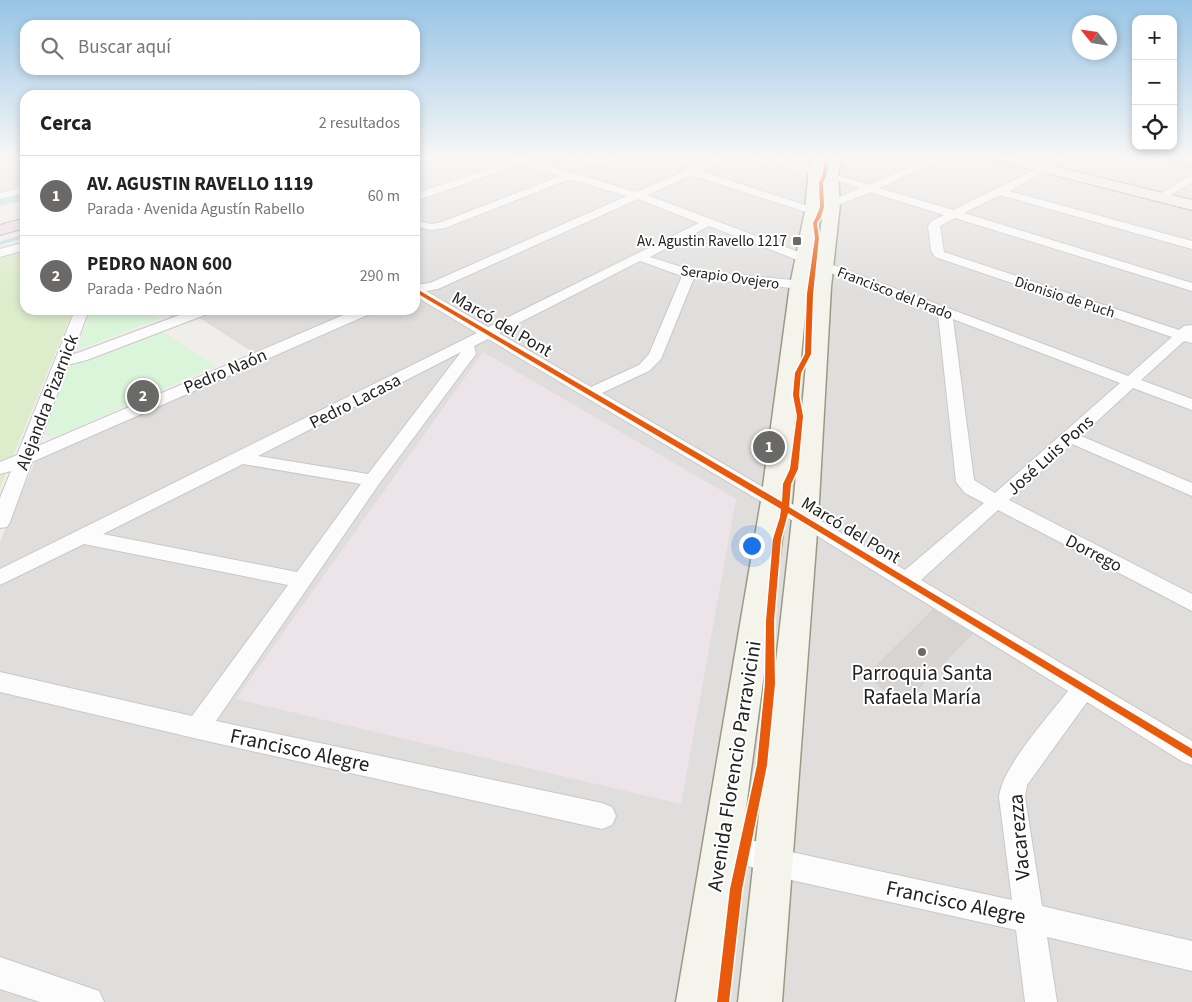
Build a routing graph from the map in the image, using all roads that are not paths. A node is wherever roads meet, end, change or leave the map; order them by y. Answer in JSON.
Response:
{"nodes":[{"id":1,"x":499,"y":204,"type":"edge"},
{"id":2,"x":615,"y":204,"type":"edge"},
{"id":3,"x":658,"y":204,"type":"edge"},
{"id":4,"x":807,"y":204,"type":"edge"},
{"id":5,"x":825,"y":204,"type":"edge"},
{"id":6,"x":836,"y":204,"type":"edge"},
{"id":7,"x":920,"y":204,"type":"edge"},
{"id":8,"x":975,"y":204,"type":"edge"},
{"id":9,"x":1044,"y":204,"type":"edge"},
{"id":10,"x":825,"y":209,"type":"junction"},
{"id":11,"x":20,"y":210,"type":"edge"},
{"id":12,"x":952,"y":214,"type":"junction"},
{"id":13,"x":0,"y":216,"type":"edge"},
{"id":14,"x":709,"y":222,"type":"junction"},
{"id":15,"x":20,"y":224,"type":"edge"},
{"id":16,"x":420,"y":224,"type":"edge"},
{"id":17,"x":0,"y":230,"type":"edge"},
{"id":18,"x":1192,"y":245,"type":"edge"},
{"id":19,"x":20,"y":247,"type":"edge"},
{"id":20,"x":0,"y":253,"type":"edge"},
{"id":21,"x":639,"y":257,"type":"junction"},
{"id":22,"x":804,"y":258,"type":"junction"},
{"id":23,"x":825,"y":266,"type":"junction"},
{"id":24,"x":689,"y":274,"type":"junction"},
{"id":25,"x":799,"y":286,"type":"junction"},
{"id":26,"x":822,"y":287,"type":"junction"},
{"id":27,"x":1192,"y":287,"type":"edge"},
{"id":28,"x":420,"y":288,"type":"edge"},
{"id":29,"x":420,"y":292,"type":"edge"},
{"id":30,"x":945,"y":312,"type":"junction"},
{"id":31,"x":80,"y":315,"type":"edge"},
{"id":32,"x":192,"y":315,"type":"edge"},
{"id":33,"x":355,"y":315,"type":"edge"},
{"id":34,"x":490,"y":333,"type":"junction"},
{"id":35,"x":1188,"y":334,"type":"edge"},
{"id":36,"x":466,"y":345,"type":"junction"},
{"id":37,"x":64,"y":361,"type":"junction"},
{"id":38,"x":1131,"y":382,"type":"junction"},
{"id":39,"x":590,"y":393,"type":"junction"},
{"id":40,"x":1192,"y":405,"type":"edge"},
{"id":41,"x":1070,"y":437,"type":"junction"},
{"id":42,"x":26,"y":457,"type":"junction"},
{"id":43,"x":241,"y":458,"type":"junction"},
{"id":44,"x":0,"y":469,"type":"edge"},
{"id":45,"x":373,"y":480,"type":"junction"},
{"id":46,"x":1192,"y":490,"type":"edge"},
{"id":47,"x":774,"y":501,"type":"junction"},
{"id":48,"x":997,"y":502,"type":"junction"},
{"id":49,"x":805,"y":519,"type":"junction"},
{"id":50,"x":0,"y":522,"type":"edge"},
{"id":51,"x":82,"y":537,"type":"junction"},
{"id":52,"x":0,"y":578,"type":"edge"},
{"id":53,"x":302,"y":580,"type":"junction"},
{"id":54,"x":906,"y":581,"type":"junction"},
{"id":55,"x":1192,"y":603,"type":"edge"},
{"id":56,"x":0,"y":682,"type":"edge"},
{"id":57,"x":1083,"y":688,"type":"junction"},
{"id":58,"x":198,"y":728,"type":"junction"},
{"id":59,"x":1192,"y":754,"type":"edge"},
{"id":60,"x":602,"y":816,"type":"dead end"},
{"id":61,"x":723,"y":842,"type":"junction"},
{"id":62,"x":773,"y":862,"type":"junction"},
{"id":63,"x":1028,"y":918,"type":"junction"},
{"id":64,"x":1192,"y":956,"type":"edge"},
{"id":65,"x":0,"y":973,"type":"edge"},
{"id":66,"x":88,"y":1002,"type":"edge"},
{"id":67,"x":698,"y":1002,"type":"edge"},
{"id":68,"x":760,"y":1002,"type":"edge"},
{"id":69,"x":1041,"y":1002,"type":"edge"}],
"edges":[{"from":1,"to":16,"type":"street"},
{"from":2,"to":28,"type":"street"},
{"from":3,"to":14,"type":"street","name":"Francisco del Prado"},
{"from":4,"to":10,"type":"street"},
{"from":5,"to":10,"type":"main road"},
{"from":6,"to":10,"type":"street"},
{"from":7,"to":12,"type":"street"},
{"from":8,"to":12,"type":"street"},
{"from":9,"to":18,"type":"street"},
{"from":10,"to":22,"type":"main road","name":"Avenida Florencio Parravicini"},
{"from":10,"to":23,"type":"main road"},
{"from":11,"to":13,"type":"highway"},
{"from":12,"to":27,"type":"street"},
{"from":12,"to":35,"type":"street","name":"Dionisio de Puch"},
{"from":14,"to":21,"type":"street","name":"Pedro Lacasa"},
{"from":14,"to":22,"type":"street","name":"Francisco del Prado"},
{"from":15,"to":17,"type":"highway"},
{"from":19,"to":20,"type":"street"},
{"from":21,"to":24,"type":"street","name":"Serapio Ovejero"},
{"from":21,"to":34,"type":"street","name":"Pedro Lacasa"},
{"from":22,"to":23,"type":"street","name":"Francisco del Prado"},
{"from":22,"to":25,"type":"main road","name":"Avenida Florencio Parravicini"},
{"from":23,"to":26,"type":"main road"},
{"from":23,"to":30,"type":"street","name":"Francisco del Prado"},
{"from":24,"to":25,"type":"street","name":"Serapio Ovejero"},
{"from":24,"to":39,"type":"street"},
{"from":25,"to":26,"type":"street","name":"Serapio Ovejero"},
{"from":25,"to":47,"type":"main road","name":"Avenida Florencio Parravicini"},
{"from":26,"to":49,"type":"main road"},
{"from":29,"to":34,"type":"street","name":"Marcó del Pont"},
{"from":30,"to":38,"type":"street","name":"Francisco del Prado"},
{"from":30,"to":48,"type":"street","name":"Dorrego"},
{"from":31,"to":37,"type":"street","name":"Alejandra Pizarnick"},
{"from":32,"to":37,"type":"street"},
{"from":33,"to":42,"type":"street","name":"Pedro Naón"},
{"from":34,"to":36,"type":"street","name":"Pedro Lacasa"},
{"from":34,"to":39,"type":"street","name":"Marcó del Pont"},
{"from":35,"to":38,"type":"street","name":"José Luis Pons"},
{"from":36,"to":43,"type":"street","name":"Pedro Lacasa"},
{"from":36,"to":45,"type":"street"},
{"from":37,"to":42,"type":"street","name":"Alejandra Pizarnick"},
{"from":38,"to":40,"type":"street","name":"Francisco del Prado"},
{"from":38,"to":41,"type":"street","name":"José Luis Pons"},
{"from":39,"to":47,"type":"street","name":"Marcó del Pont"},
{"from":41,"to":46,"type":"street"},
{"from":41,"to":48,"type":"street","name":"José Luis Pons"},
{"from":42,"to":44,"type":"street","name":"Pedro Naón"},
{"from":42,"to":50,"type":"street","name":"Alejandra Pizarnick"},
{"from":43,"to":45,"type":"street"},
{"from":43,"to":51,"type":"street","name":"Pedro Lacasa"},
{"from":45,"to":53,"type":"street"},
{"from":47,"to":49,"type":"street","name":"Marcó del Pont"},
{"from":47,"to":61,"type":"main road","name":"Avenida Florencio Parravicini"},
{"from":48,"to":54,"type":"street","name":"José Luis Pons"},
{"from":48,"to":55,"type":"street","name":"Dorrego"},
{"from":49,"to":54,"type":"street","name":"Marcó del Pont"},
{"from":49,"to":62,"type":"main road"},
{"from":51,"to":52,"type":"street","name":"Pedro Lacasa"},
{"from":51,"to":53,"type":"street"},
{"from":53,"to":58,"type":"street"},
{"from":54,"to":57,"type":"street","name":"Marcó del Pont"},
{"from":56,"to":58,"type":"street","name":"Francisco Alegre"},
{"from":57,"to":59,"type":"street","name":"Marcó del Pont"},
{"from":57,"to":63,"type":"street","name":"Vacarezza"},
{"from":58,"to":60,"type":"street","name":"Francisco Alegre"},
{"from":61,"to":62,"type":"street","name":"Francisco Alegre"},
{"from":61,"to":67,"type":"main road","name":"Avenida Florencio Parravicini"},
{"from":62,"to":63,"type":"street","name":"Francisco Alegre"},
{"from":62,"to":68,"type":"main road"},
{"from":63,"to":64,"type":"street","name":"Francisco Alegre"},
{"from":63,"to":69,"type":"street"},
{"from":65,"to":66,"type":"street"}]}
